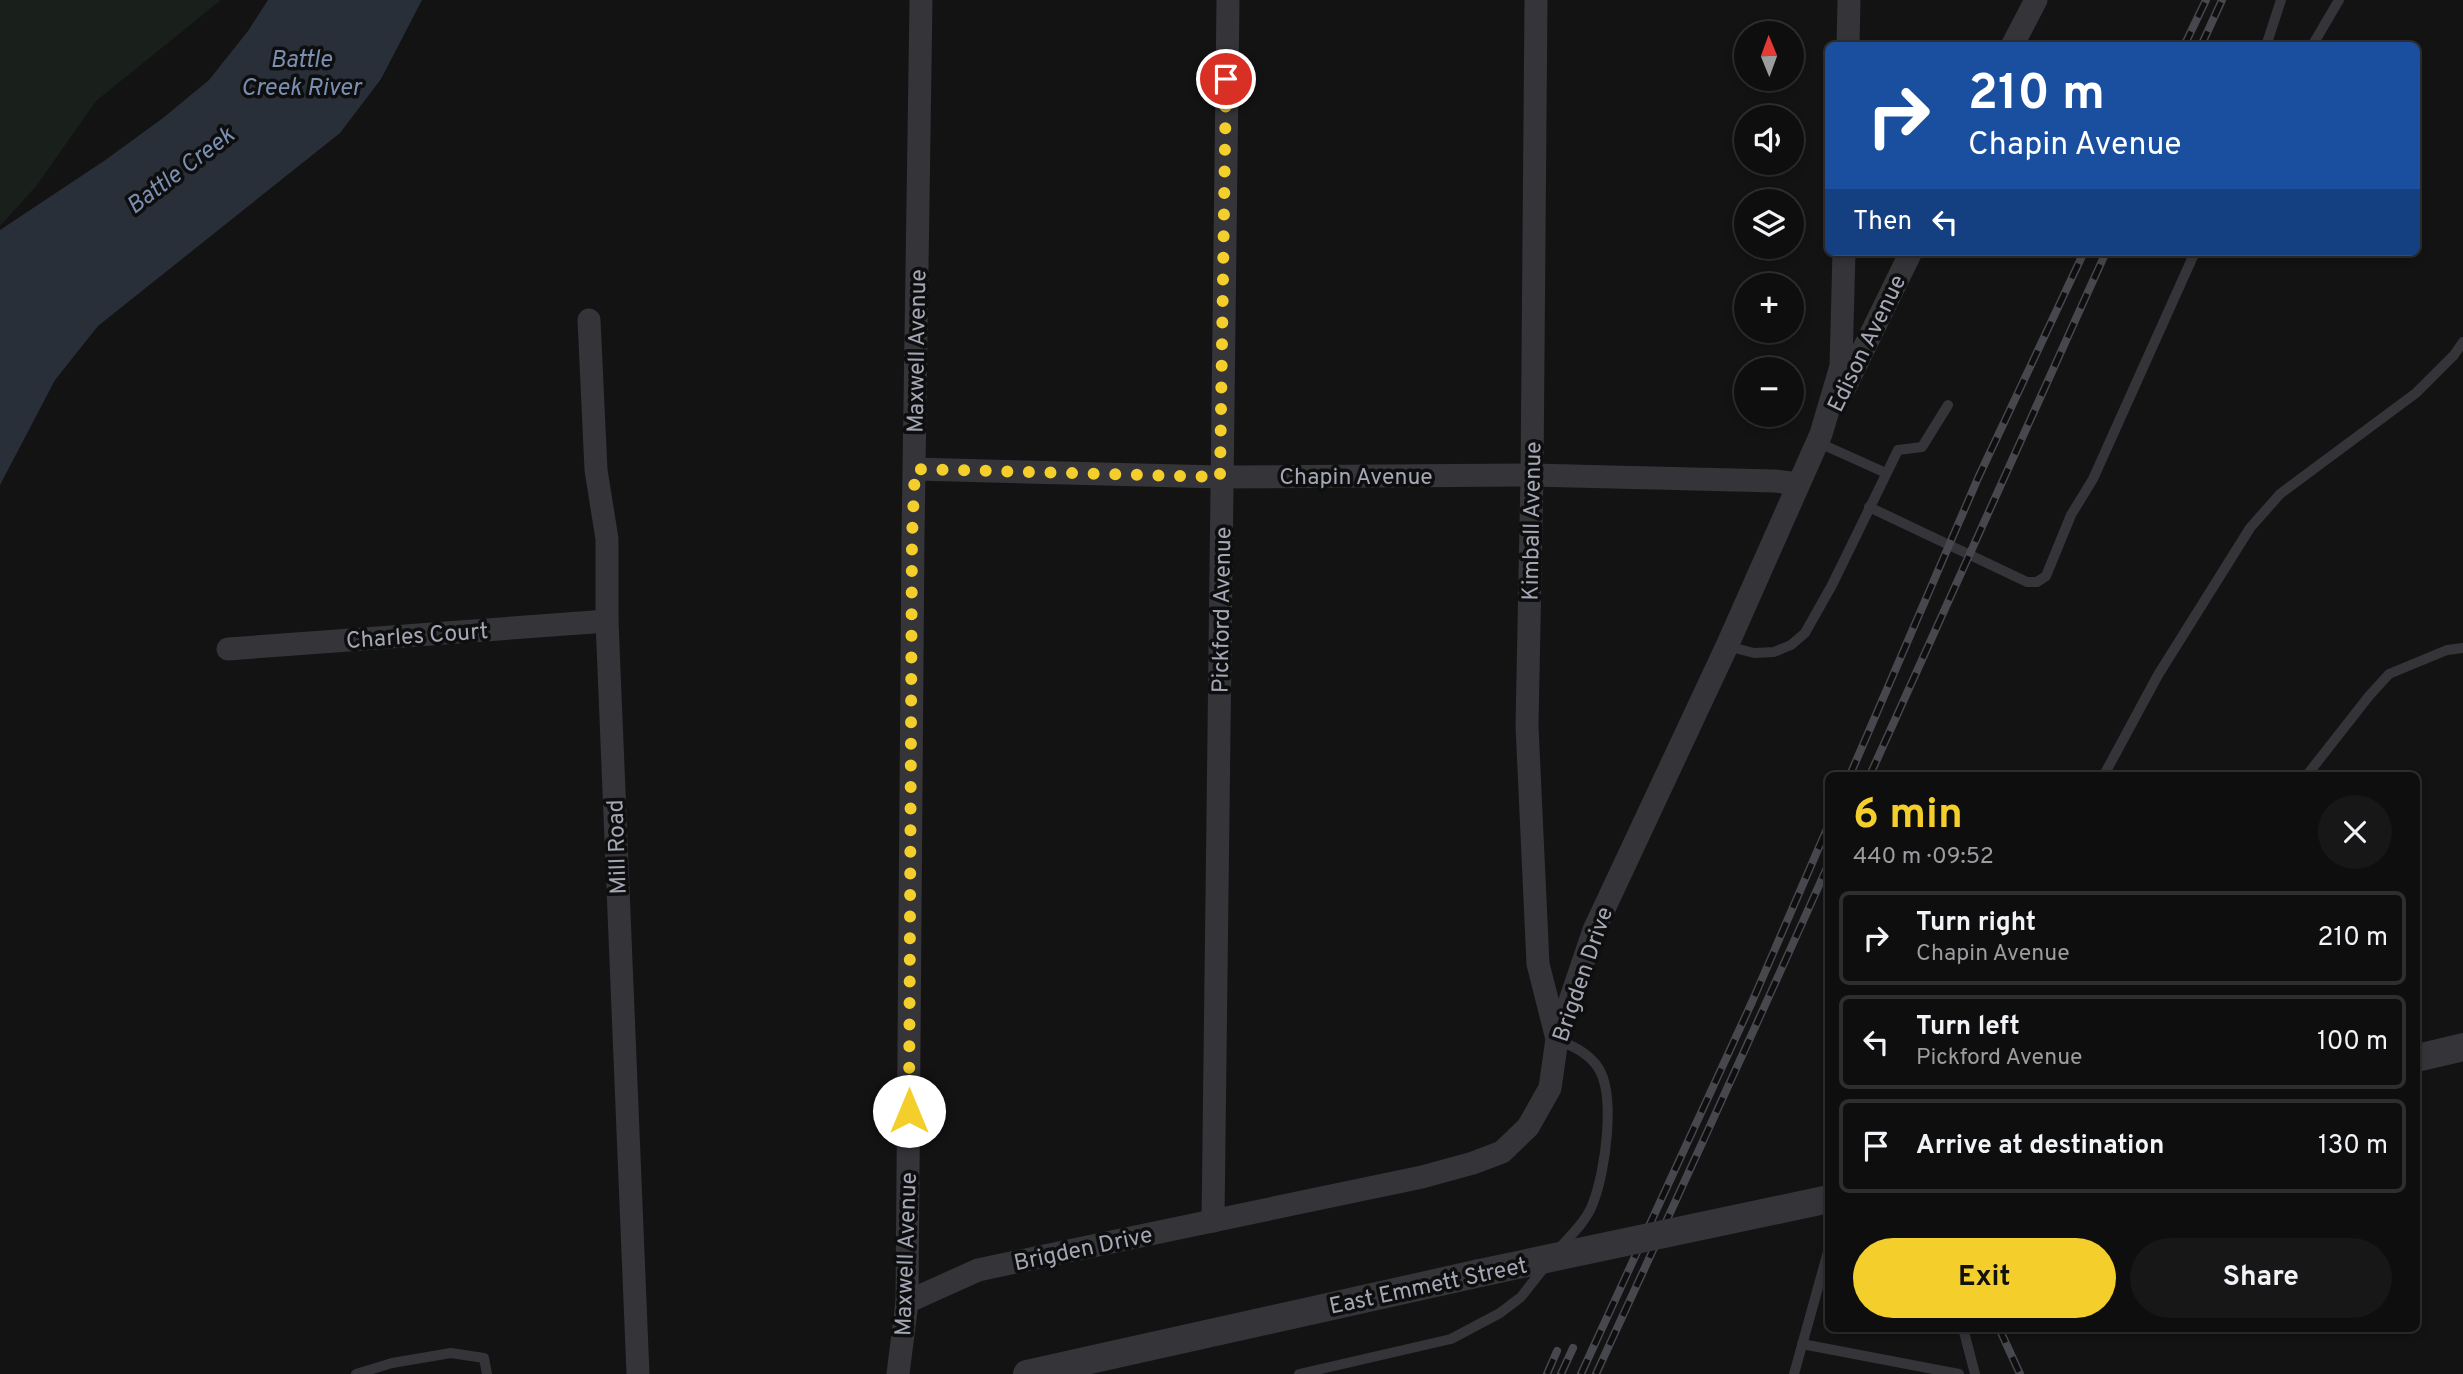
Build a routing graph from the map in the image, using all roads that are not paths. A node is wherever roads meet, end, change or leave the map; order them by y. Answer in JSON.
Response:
{"nodes":[{"id":1,"x":920,"y":0,"type":"edge"},
{"id":2,"x":1228,"y":0,"type":"edge"},
{"id":3,"x":1536,"y":0,"type":"edge"},
{"id":4,"x":1849,"y":0,"type":"edge"},
{"id":5,"x":2036,"y":0,"type":"edge"},
{"id":6,"x":2281,"y":0,"type":"edge"},
{"id":7,"x":2339,"y":0,"type":"edge"},
{"id":8,"x":1848,"y":42,"type":"edge"},
{"id":9,"x":2014,"y":42,"type":"edge"},
{"id":10,"x":2267,"y":42,"type":"edge"},
{"id":11,"x":2314,"y":42,"type":"edge"},
{"id":12,"x":1844,"y":256,"type":"edge"},
{"id":13,"x":1910,"y":256,"type":"edge"},
{"id":14,"x":2193,"y":256,"type":"edge"},
{"id":15,"x":589,"y":320,"type":"dead end"},
{"id":16,"x":2463,"y":342,"type":"edge"},
{"id":17,"x":1948,"y":405,"type":"dead end"},
{"id":18,"x":1819,"y":438,"type":"junction"},
{"id":19,"x":915,"y":469,"type":"junction"},
{"id":20,"x":1886,"y":473,"type":"junction"},
{"id":21,"x":1532,"y":475,"type":"junction"},
{"id":22,"x":1220,"y":477,"type":"junction"},
{"id":23,"x":1798,"y":484,"type":"junction"},
{"id":24,"x":1869,"y":507,"type":"junction"},
{"id":25,"x":607,"y":621,"type":"junction"},
{"id":26,"x":1727,"y":646,"type":"junction"},
{"id":27,"x":2463,"y":648,"type":"edge"},
{"id":28,"x":228,"y":649,"type":"dead end"},
{"id":29,"x":2106,"y":772,"type":"edge"},
{"id":30,"x":2309,"y":772,"type":"edge"},
{"id":31,"x":1557,"y":1039,"type":"junction"},
{"id":32,"x":2463,"y":1047,"type":"edge"},
{"id":33,"x":2420,"y":1057,"type":"edge"},
{"id":34,"x":1825,"y":1200,"type":"edge"},
{"id":35,"x":1213,"y":1221,"type":"junction"},
{"id":36,"x":1825,"y":1262,"type":"edge"},
{"id":37,"x":1816,"y":1294,"type":"junction"},
{"id":38,"x":1825,"y":1296,"type":"edge"},
{"id":39,"x":907,"y":1302,"type":"junction"},
{"id":40,"x":1964,"y":1332,"type":"edge"},
{"id":41,"x":1802,"y":1344,"type":"junction"},
{"id":42,"x":356,"y":1374,"type":"edge"},
{"id":43,"x":487,"y":1374,"type":"edge"},
{"id":44,"x":638,"y":1374,"type":"edge"},
{"id":45,"x":898,"y":1374,"type":"edge"},
{"id":46,"x":1027,"y":1374,"type":"edge"},
{"id":47,"x":1299,"y":1374,"type":"edge"},
{"id":48,"x":1794,"y":1374,"type":"edge"},
{"id":49,"x":1959,"y":1374,"type":"edge"},
{"id":50,"x":1975,"y":1374,"type":"edge"}],
"edges":[{"from":1,"to":19,"type":"street","name":"Maxwell Avenue"},
{"from":2,"to":22,"type":"street","name":"Pickford Avenue"},
{"from":3,"to":21,"type":"street","name":"Kimball Avenue"},
{"from":4,"to":8,"type":"street"},
{"from":5,"to":9,"type":"street"},
{"from":6,"to":10,"type":"lane"},
{"from":7,"to":11,"type":"lane"},
{"from":12,"to":18,"type":"street","name":"Brigden Drive"},
{"from":13,"to":18,"type":"street","name":"Edison Avenue"},
{"from":14,"to":24,"type":"lane"},
{"from":15,"to":25,"type":"street","name":"Mill Road"},
{"from":16,"to":29,"type":"lane"},
{"from":17,"to":20,"type":"lane"},
{"from":18,"to":20,"type":"lane"},
{"from":18,"to":23,"type":"street","name":"Brigden Drive"},
{"from":19,"to":22,"type":"street","name":"Chapin Avenue"},
{"from":19,"to":39,"type":"street","name":"Maxwell Avenue"},
{"from":20,"to":24,"type":"lane"},
{"from":21,"to":22,"type":"street","name":"Chapin Avenue"},
{"from":21,"to":23,"type":"street","name":"Chapin Avenue"},
{"from":21,"to":31,"type":"street","name":"Kimball Avenue"},
{"from":22,"to":35,"type":"street","name":"Pickford Avenue"},
{"from":23,"to":26,"type":"street","name":"Brigden Drive"},
{"from":24,"to":26,"type":"lane"},
{"from":25,"to":28,"type":"street","name":"Charles Court"},
{"from":25,"to":44,"type":"street","name":"Mill Road"},
{"from":26,"to":31,"type":"street","name":"Brigden Drive"},
{"from":27,"to":30,"type":"lane"},
{"from":31,"to":35,"type":"street","name":"Brigden Drive"},
{"from":31,"to":47,"type":"lane"},
{"from":32,"to":33,"type":"street"},
{"from":34,"to":46,"type":"street","name":"East Emmett Street","bridge":true},
{"from":35,"to":39,"type":"street","name":"Brigden Drive"},
{"from":36,"to":37,"type":"lane"},
{"from":37,"to":38,"type":"lane"},
{"from":37,"to":41,"type":"lane"},
{"from":39,"to":45,"type":"street","name":"Maxwell Avenue"},
{"from":40,"to":50,"type":"lane"},
{"from":41,"to":48,"type":"lane"},
{"from":41,"to":49,"type":"lane"},
{"from":42,"to":43,"type":"lane"}]}
